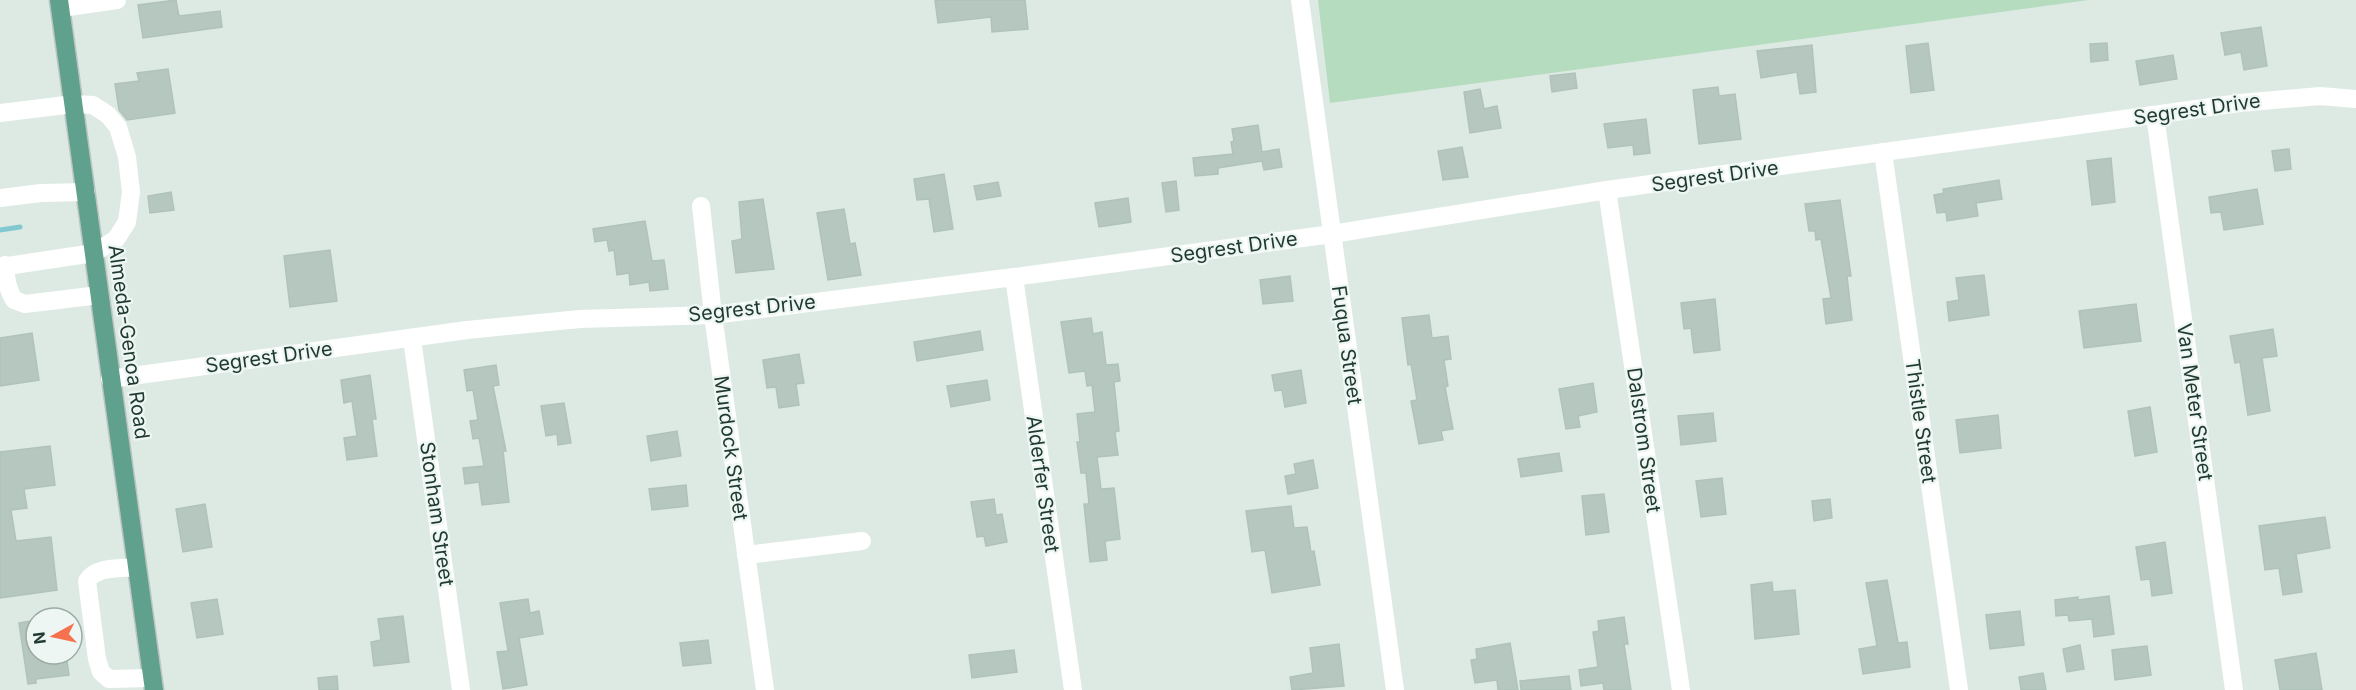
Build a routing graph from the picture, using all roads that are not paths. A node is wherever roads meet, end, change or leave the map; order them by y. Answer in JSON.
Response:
{"nodes":[{"id":1,"x":117,"y":0,"type":"edge"},
{"id":2,"x":1300,"y":0,"type":"edge"},
{"id":3,"x":60,"y":4,"type":"edge"},
{"id":4,"x":2356,"y":99,"type":"edge"},
{"id":5,"x":74,"y":104,"type":"junction"},
{"id":6,"x":0,"y":112,"type":"edge"},
{"id":7,"x":2155,"y":115,"type":"junction"},
{"id":8,"x":1883,"y":152,"type":"junction"},
{"id":9,"x":1607,"y":190,"type":"junction"},
{"id":10,"x":86,"y":192,"type":"junction"},
{"id":11,"x":0,"y":198,"type":"edge"},
{"id":12,"x":701,"y":206,"type":"dead end"},
{"id":13,"x":1332,"y":234,"type":"junction"},
{"id":14,"x":94,"y":254,"type":"junction"},
{"id":15,"x":2,"y":266,"type":"edge"},
{"id":16,"x":1014,"y":277,"type":"junction"},
{"id":17,"x":99,"y":295,"type":"junction"},
{"id":18,"x":713,"y":315,"type":"junction"},
{"id":19,"x":412,"y":339,"type":"junction"},
{"id":20,"x":110,"y":379,"type":"junction"},
{"id":21,"x":862,"y":541,"type":"dead end"},
{"id":22,"x":746,"y":555,"type":"junction"},
{"id":23,"x":137,"y":567,"type":"junction"},
{"id":24,"x":153,"y":684,"type":"edge"},
{"id":25,"x":461,"y":690,"type":"edge"},
{"id":26,"x":765,"y":690,"type":"edge"},
{"id":27,"x":1073,"y":690,"type":"edge"},
{"id":28,"x":1395,"y":690,"type":"edge"},
{"id":29,"x":1681,"y":690,"type":"edge"},
{"id":30,"x":1959,"y":690,"type":"edge"},
{"id":31,"x":2234,"y":690,"type":"edge"}],
"edges":[{"from":1,"to":3,"type":"street"},
{"from":2,"to":13,"type":"street","name":"Fuqua Street"},
{"from":3,"to":5,"type":"main road","name":"Almeda-Genoa Road"},
{"from":4,"to":7,"type":"street","name":"Segrest Drive"},
{"from":5,"to":6,"type":"street"},
{"from":5,"to":10,"type":"main road","name":"Almeda-Genoa Road"},
{"from":5,"to":14,"type":"street"},
{"from":7,"to":8,"type":"street","name":"Segrest Drive"},
{"from":7,"to":31,"type":"street","name":"Van Meter Street"},
{"from":8,"to":9,"type":"street","name":"Segrest Drive"},
{"from":8,"to":30,"type":"street","name":"Thistle Street"},
{"from":9,"to":13,"type":"street","name":"Segrest Drive"},
{"from":9,"to":29,"type":"street","name":"Dalstrom Street"},
{"from":10,"to":11,"type":"street"},
{"from":10,"to":14,"type":"main road","name":"Almeda-Genoa Road"},
{"from":12,"to":18,"type":"street","name":"Murdock Street"},
{"from":13,"to":16,"type":"street","name":"Segrest Drive"},
{"from":13,"to":28,"type":"street","name":"Fuqua Street"},
{"from":14,"to":15,"type":"street"},
{"from":14,"to":17,"type":"main road","name":"Almeda-Genoa Road"},
{"from":15,"to":17,"type":"street"},
{"from":16,"to":18,"type":"street","name":"Segrest Drive"},
{"from":16,"to":27,"type":"street","name":"Alderfer Street"},
{"from":17,"to":20,"type":"main road","name":"Almeda-Genoa Road"},
{"from":18,"to":19,"type":"street","name":"Segrest Drive"},
{"from":18,"to":22,"type":"street","name":"Murdock Street"},
{"from":19,"to":20,"type":"street","name":"Segrest Drive"},
{"from":19,"to":25,"type":"street","name":"Stonham Street"},
{"from":20,"to":23,"type":"main road","name":"Almeda-Genoa Road"},
{"from":21,"to":22,"type":"street"},
{"from":22,"to":26,"type":"street","name":"Murdock Street"},
{"from":23,"to":24,"type":"main road","name":"Almeda-Genoa Road"},
{"from":23,"to":24,"type":"street"}]}
